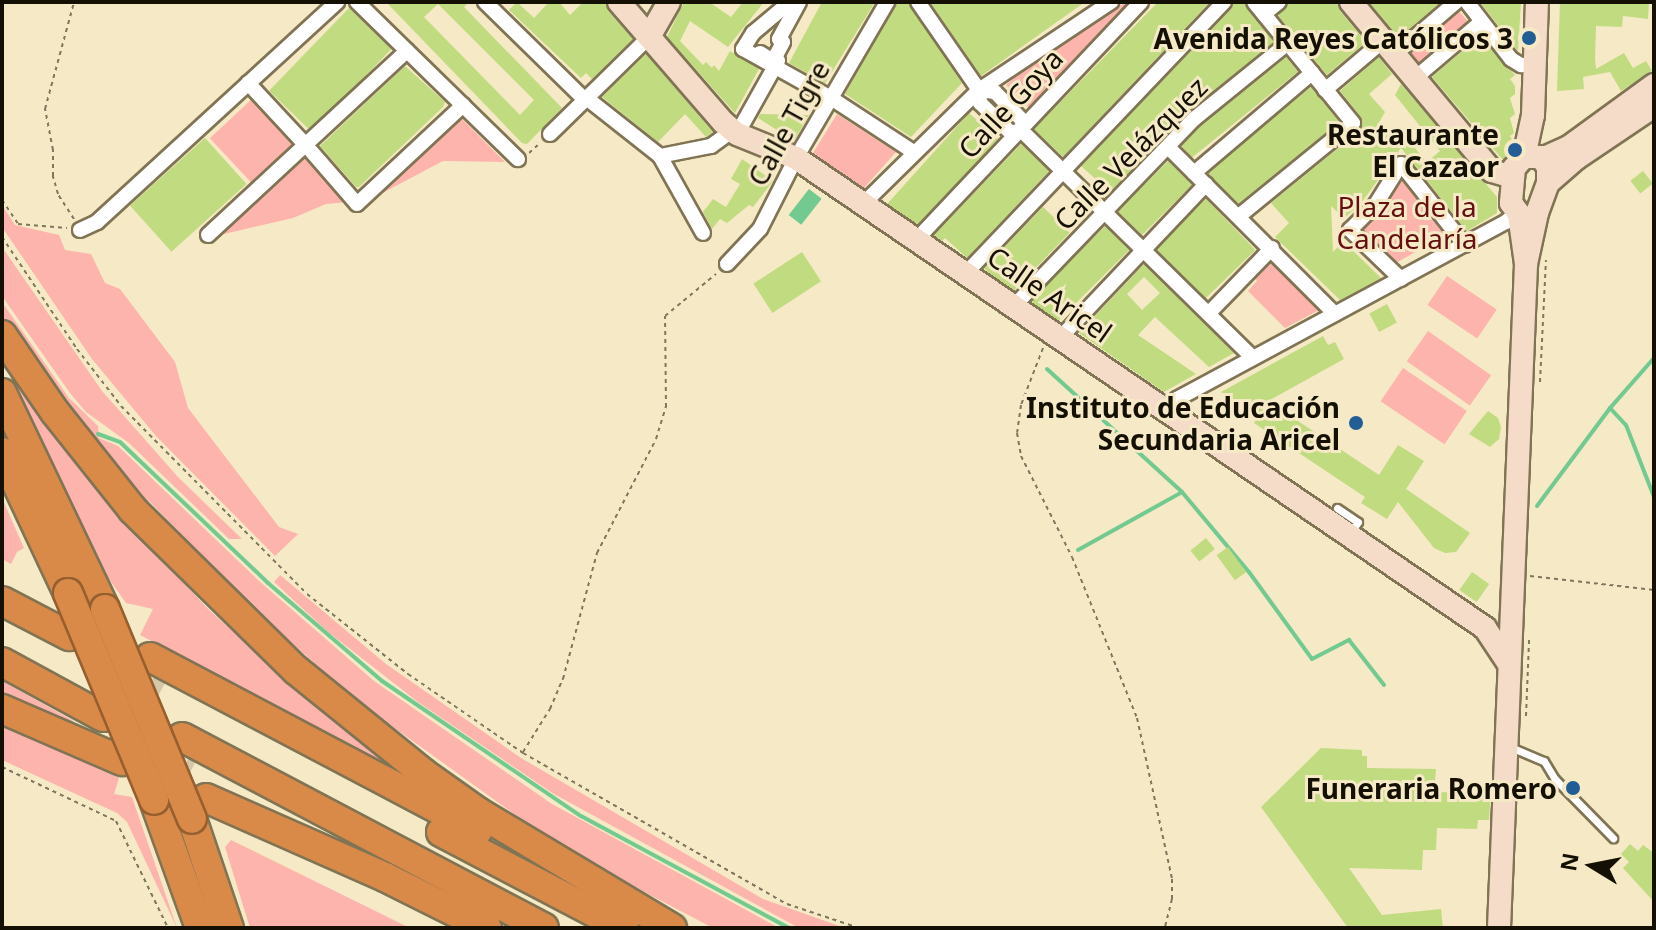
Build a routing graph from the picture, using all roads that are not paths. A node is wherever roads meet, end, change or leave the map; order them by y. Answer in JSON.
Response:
{"nodes":[{"id":1,"x":337,"y":2,"type":"edge"},
{"id":2,"x":357,"y":2,"type":"edge"},
{"id":3,"x":485,"y":2,"type":"edge"},
{"id":4,"x":619,"y":2,"type":"edge"},
{"id":5,"x":669,"y":2,"type":"edge"},
{"id":6,"x":790,"y":2,"type":"edge"},
{"id":7,"x":810,"y":2,"type":"edge"},
{"id":8,"x":887,"y":2,"type":"edge"},
{"id":9,"x":918,"y":2,"type":"edge"},
{"id":10,"x":1141,"y":2,"type":"edge"},
{"id":11,"x":1224,"y":2,"type":"edge"},
{"id":12,"x":1254,"y":2,"type":"edge"},
{"id":13,"x":1279,"y":2,"type":"edge"},
{"id":14,"x":1351,"y":2,"type":"edge"},
{"id":15,"x":1456,"y":2,"type":"edge"},
{"id":16,"x":1537,"y":2,"type":"edge"},
{"id":17,"x":1106,"y":3,"type":"edge"},
{"id":18,"x":1470,"y":4,"type":"edge"},
{"id":19,"x":1264,"y":14,"type":"junction"},
{"id":20,"x":1481,"y":22,"type":"junction"},
{"id":21,"x":649,"y":37,"type":"junction"},
{"id":22,"x":1288,"y":43,"type":"junction"},
{"id":23,"x":1388,"y":48,"type":"junction"},
{"id":24,"x":407,"y":51,"type":"junction"},
{"id":25,"x":1535,"y":65,"type":"junction"},
{"id":26,"x":774,"y":67,"type":"junction"},
{"id":27,"x":1312,"y":73,"type":"junction"},
{"id":28,"x":1414,"y":79,"type":"junction"},
{"id":29,"x":248,"y":83,"type":"junction"},
{"id":30,"x":1654,"y":85,"type":"edge"},
{"id":31,"x":979,"y":90,"type":"junction"},
{"id":32,"x":1325,"y":90,"type":"junction"},
{"id":33,"x":831,"y":98,"type":"junction"},
{"id":34,"x":587,"y":99,"type":"junction"},
{"id":35,"x":463,"y":105,"type":"junction"},
{"id":36,"x":1654,"y":106,"type":"edge"},
{"id":37,"x":1021,"y":130,"type":"junction"},
{"id":38,"x":550,"y":134,"type":"road end"},
{"id":39,"x":731,"y":135,"type":"junction"},
{"id":40,"x":1168,"y":147,"type":"junction"},
{"id":41,"x":915,"y":153,"type":"junction"},
{"id":42,"x":660,"y":156,"type":"junction"},
{"id":43,"x":796,"y":158,"type":"junction"},
{"id":44,"x":518,"y":159,"type":"road end"},
{"id":45,"x":1530,"y":162,"type":"junction"},
{"id":46,"x":1063,"y":171,"type":"junction"},
{"id":47,"x":1194,"y":173,"type":"junction"},
{"id":48,"x":1548,"y":183,"type":"junction"},
{"id":49,"x":1206,"y":184,"type":"junction"},
{"id":50,"x":863,"y":204,"type":"junction"},
{"id":51,"x":1105,"y":211,"type":"junction"},
{"id":52,"x":1524,"y":213,"type":"junction"},
{"id":53,"x":1239,"y":216,"type":"junction"},
{"id":54,"x":80,"y":230,"type":"road end"},
{"id":55,"x":703,"y":233,"type":"dead end"},
{"id":56,"x":208,"y":235,"type":"dead end"},
{"id":57,"x":917,"y":239,"type":"junction"},
{"id":58,"x":1465,"y":245,"type":"junction"},
{"id":59,"x":1272,"y":248,"type":"junction"},
{"id":60,"x":1144,"y":249,"type":"junction"},
{"id":61,"x":727,"y":264,"type":"road end"},
{"id":62,"x":966,"y":273,"type":"junction"},
{"id":63,"x":1401,"y":279,"type":"junction"},
{"id":64,"x":1014,"y":306,"type":"junction"},
{"id":65,"x":1210,"y":312,"type":"junction"},
{"id":66,"x":1335,"y":314,"type":"junction"},
{"id":67,"x":1055,"y":334,"type":"junction"},
{"id":68,"x":2,"y":335,"type":"edge"},
{"id":69,"x":1253,"y":358,"type":"junction"},
{"id":70,"x":2,"y":393,"type":"edge"},
{"id":71,"x":1166,"y":410,"type":"junction"},
{"id":72,"x":2,"y":452,"type":"edge"},
{"id":73,"x":1337,"y":508,"type":"dead end"},
{"id":74,"x":1349,"y":535,"type":"junction"},
{"id":75,"x":2,"y":579,"type":"edge"},
{"id":76,"x":1513,"y":581,"type":"junction"},
{"id":77,"x":62,"y":600,"type":"junction"},
{"id":78,"x":2,"y":601,"type":"edge"},
{"id":79,"x":1479,"y":621,"type":"junction"},
{"id":80,"x":1511,"y":628,"type":"junction"},
{"id":81,"x":69,"y":636,"type":"dead end"},
{"id":82,"x":2,"y":641,"type":"edge"},
{"id":83,"x":150,"y":657,"type":"tunnel mouth"},
{"id":84,"x":2,"y":662,"type":"edge"},
{"id":85,"x":1509,"y":664,"type":"junction"},
{"id":86,"x":163,"y":686,"type":"tunnel mouth"},
{"id":87,"x":92,"y":690,"type":"dead end"},
{"id":88,"x":2,"y":709,"type":"edge"},
{"id":89,"x":103,"y":717,"type":"dead end"},
{"id":90,"x":182,"y":737,"type":"tunnel mouth"},
{"id":91,"x":1506,"y":746,"type":"junction"},
{"id":92,"x":122,"y":761,"type":"dead end"},
{"id":93,"x":194,"y":764,"type":"tunnel mouth"},
{"id":94,"x":199,"y":808,"type":"junction"},
{"id":95,"x":1613,"y":838,"type":"dead end"},
{"id":96,"x":200,"y":928,"type":"edge"},
{"id":97,"x":229,"y":928,"type":"edge"},
{"id":98,"x":487,"y":928,"type":"edge"},
{"id":99,"x":504,"y":928,"type":"edge"},
{"id":100,"x":544,"y":928,"type":"edge"},
{"id":101,"x":624,"y":928,"type":"edge"},
{"id":102,"x":671,"y":928,"type":"edge"},
{"id":103,"x":1499,"y":928,"type":"edge"}],
"edges":[{"from":1,"to":29,"type":"street"},
{"from":2,"to":24,"type":"street"},
{"from":3,"to":34,"type":"street"},
{"from":4,"to":21,"type":"street","name":"Calle Aricel"},
{"from":5,"to":21,"type":"street"},
{"from":6,"to":26,"type":"street"},
{"from":7,"to":26,"type":"street"},
{"from":8,"to":33,"type":"street","name":"Calle Tigre"},
{"from":9,"to":31,"type":"street"},
{"from":10,"to":37,"type":"street","name":"Calle Goya"},
{"from":11,"to":46,"type":"street"},
{"from":12,"to":19,"type":"street"},
{"from":13,"to":19,"type":"street"},
{"from":14,"to":23,"type":"street"},
{"from":15,"to":23,"type":"street"},
{"from":16,"to":25,"type":"street"},
{"from":17,"to":31,"type":"street"},
{"from":18,"to":20,"type":"street"},
{"from":19,"to":22,"type":"street"},
{"from":20,"to":25,"type":"street"},
{"from":20,"to":28,"type":"street"},
{"from":21,"to":34,"type":"street"},
{"from":21,"to":39,"type":"street","name":"Calle Aricel"},
{"from":22,"to":27,"type":"street"},
{"from":22,"to":40,"type":"street","name":"Calle Velázquez"},
{"from":23,"to":28,"type":"street"},
{"from":23,"to":32,"type":"street"},
{"from":24,"to":35,"type":"street"},
{"from":24,"to":56,"type":"street"},
{"from":25,"to":45,"type":"street"},
{"from":26,"to":33,"type":"street"},
{"from":26,"to":39,"type":"street"},
{"from":27,"to":32,"type":"street"},
{"from":27,"to":47,"type":"street"},
{"from":28,"to":45,"type":"street"},
{"from":29,"to":35,"type":"street"},
{"from":29,"to":54,"type":"street"},
{"from":30,"to":45,"type":"street"},
{"from":31,"to":37,"type":"street"},
{"from":31,"to":41,"type":"street"},
{"from":32,"to":53,"type":"street"},
{"from":33,"to":41,"type":"street"},
{"from":33,"to":43,"type":"street","name":"Calle Tigre"},
{"from":34,"to":38,"type":"street"},
{"from":34,"to":42,"type":"street"},
{"from":35,"to":44,"type":"street"},
{"from":36,"to":48,"type":"street"},
{"from":37,"to":46,"type":"street"},
{"from":37,"to":57,"type":"street","name":"Calle Goya"},
{"from":39,"to":42,"type":"street"},
{"from":39,"to":43,"type":"street","name":"Calle Aricel"},
{"from":40,"to":47,"type":"street"},
{"from":40,"to":51,"type":"street","name":"Calle Velázquez"},
{"from":41,"to":50,"type":"street"},
{"from":42,"to":55,"type":"street"},
{"from":43,"to":50,"type":"street","name":"Calle Aricel"},
{"from":43,"to":61,"type":"street","name":"Calle Tigre"},
{"from":45,"to":48,"type":"street"},
{"from":45,"to":52,"type":"street"},
{"from":46,"to":51,"type":"street"},
{"from":46,"to":62,"type":"street"},
{"from":47,"to":49,"type":"street"},
{"from":48,"to":52,"type":"street"},
{"from":49,"to":53,"type":"street"},
{"from":49,"to":60,"type":"street"},
{"from":50,"to":57,"type":"street","name":"Calle Aricel"},
{"from":51,"to":60,"type":"street"},
{"from":51,"to":64,"type":"street","name":"Calle Velázquez"},
{"from":52,"to":58,"type":"street"},
{"from":52,"to":76,"type":"street"},
{"from":53,"to":59,"type":"street"},
{"from":57,"to":62,"type":"street","name":"Calle Aricel"},
{"from":58,"to":63,"type":"street"},
{"from":58,"to":63,"type":"street"},
{"from":59,"to":65,"type":"street"},
{"from":59,"to":66,"type":"street"},
{"from":60,"to":65,"type":"street"},
{"from":60,"to":67,"type":"street"},
{"from":62,"to":64,"type":"street","name":"Calle Aricel"},
{"from":63,"to":66,"type":"street"},
{"from":64,"to":67,"type":"street","name":"Calle Aricel"},
{"from":65,"to":69,"type":"street"},
{"from":66,"to":69,"type":"street"},
{"from":67,"to":71,"type":"street","name":"Calle Aricel"},
{"from":68,"to":102,"type":"highway"},
{"from":69,"to":71,"type":"street"},
{"from":70,"to":94,"type":"highway","bridge":true},
{"from":71,"to":74,"type":"street","name":"Calle Aricel"},
{"from":72,"to":77,"type":"highway"},
{"from":73,"to":74,"type":"lane"},
{"from":74,"to":79,"type":"street","name":"Calle Aricel"},
{"from":75,"to":77,"type":"highway"},
{"from":76,"to":79,"type":"street"},
{"from":76,"to":80,"type":"street"},
{"from":77,"to":96,"type":"highway","bridge":true},
{"from":78,"to":81,"type":"highway"},
{"from":79,"to":80,"type":"street","name":"Calle Aricel"},
{"from":79,"to":85,"type":"street","name":"Calle Aricel"},
{"from":80,"to":85,"type":"street"},
{"from":82,"to":87,"type":"highway"},
{"from":83,"to":102,"type":"highway"},
{"from":84,"to":89,"type":"highway"},
{"from":85,"to":91,"type":"street"},
{"from":86,"to":101,"type":"highway"},
{"from":88,"to":92,"type":"highway"},
{"from":90,"to":100,"type":"highway"},
{"from":91,"to":95,"type":"lane"},
{"from":91,"to":103,"type":"street"},
{"from":93,"to":99,"type":"highway"},
{"from":94,"to":97,"type":"highway"},
{"from":94,"to":98,"type":"highway"}]}
